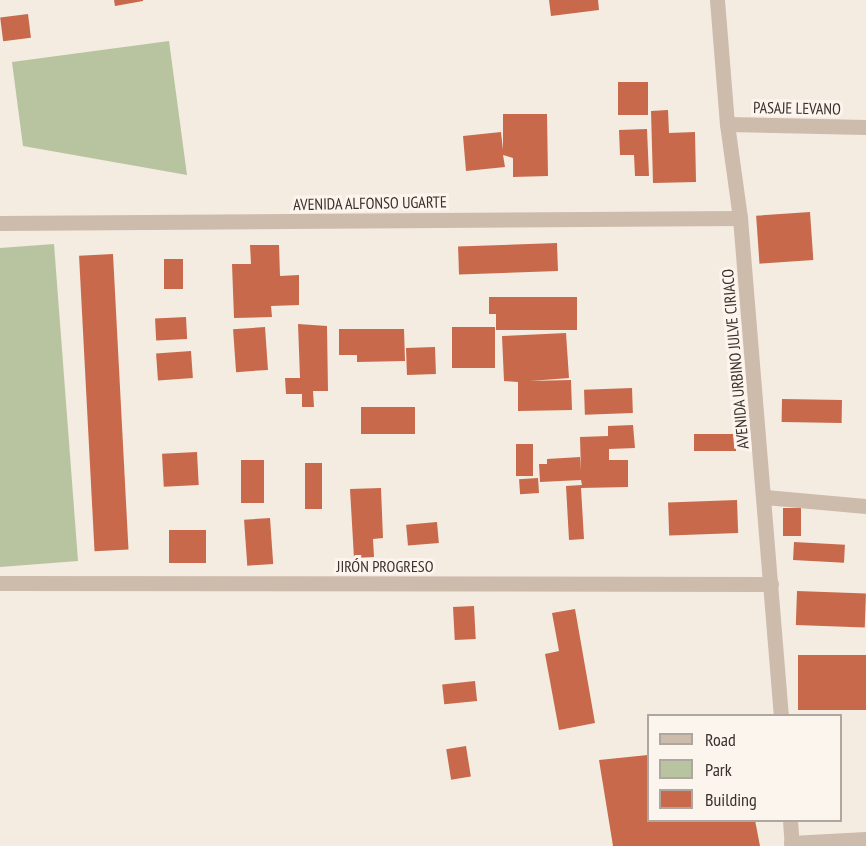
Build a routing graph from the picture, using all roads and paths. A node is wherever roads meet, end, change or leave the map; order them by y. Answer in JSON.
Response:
{"nodes":[{"id":1,"x":717,"y":0,"type":"edge"},
{"id":2,"x":727,"y":124,"type":"junction"},
{"id":3,"x":866,"y":127,"type":"edge"},
{"id":4,"x":740,"y":218,"type":"junction"},
{"id":5,"x":0,"y":224,"type":"edge"},
{"id":6,"x":765,"y":497,"type":"junction"},
{"id":7,"x":866,"y":506,"type":"edge"},
{"id":8,"x":0,"y":583,"type":"edge"},
{"id":9,"x":771,"y":584,"type":"junction"},
{"id":10,"x":781,"y":714,"type":"edge"},
{"id":11,"x":790,"y":822,"type":"edge"},
{"id":12,"x":866,"y":839,"type":"edge"},
{"id":13,"x":792,"y":845,"type":"edge"}],
"edges":[{"from":1,"to":2,"type":"street","name":"AVENIDA URBINO JULVE CIRIACO"},
{"from":2,"to":3,"type":"street","name":"PASAJE LEVANO"},
{"from":2,"to":4,"type":"street","name":"AVENIDA URBINO JULVE CIRIACO"},
{"from":4,"to":5,"type":"street","name":"AVENIDA ALFONSO UGARTE"},
{"from":4,"to":6,"type":"street","name":"AVENIDA URBINO JULVE CIRIACO"},
{"from":6,"to":7,"type":"street"},
{"from":6,"to":9,"type":"street","name":"AVENIDA URBINO JULVE CIRIACO"},
{"from":8,"to":9,"type":"street","name":"JIRÓN PROGRESO"},
{"from":9,"to":10,"type":"street","name":"AVENIDA URBINO JULVE CIRIACO"},
{"from":11,"to":13,"type":"street"},
{"from":12,"to":13,"type":"street"}]}
